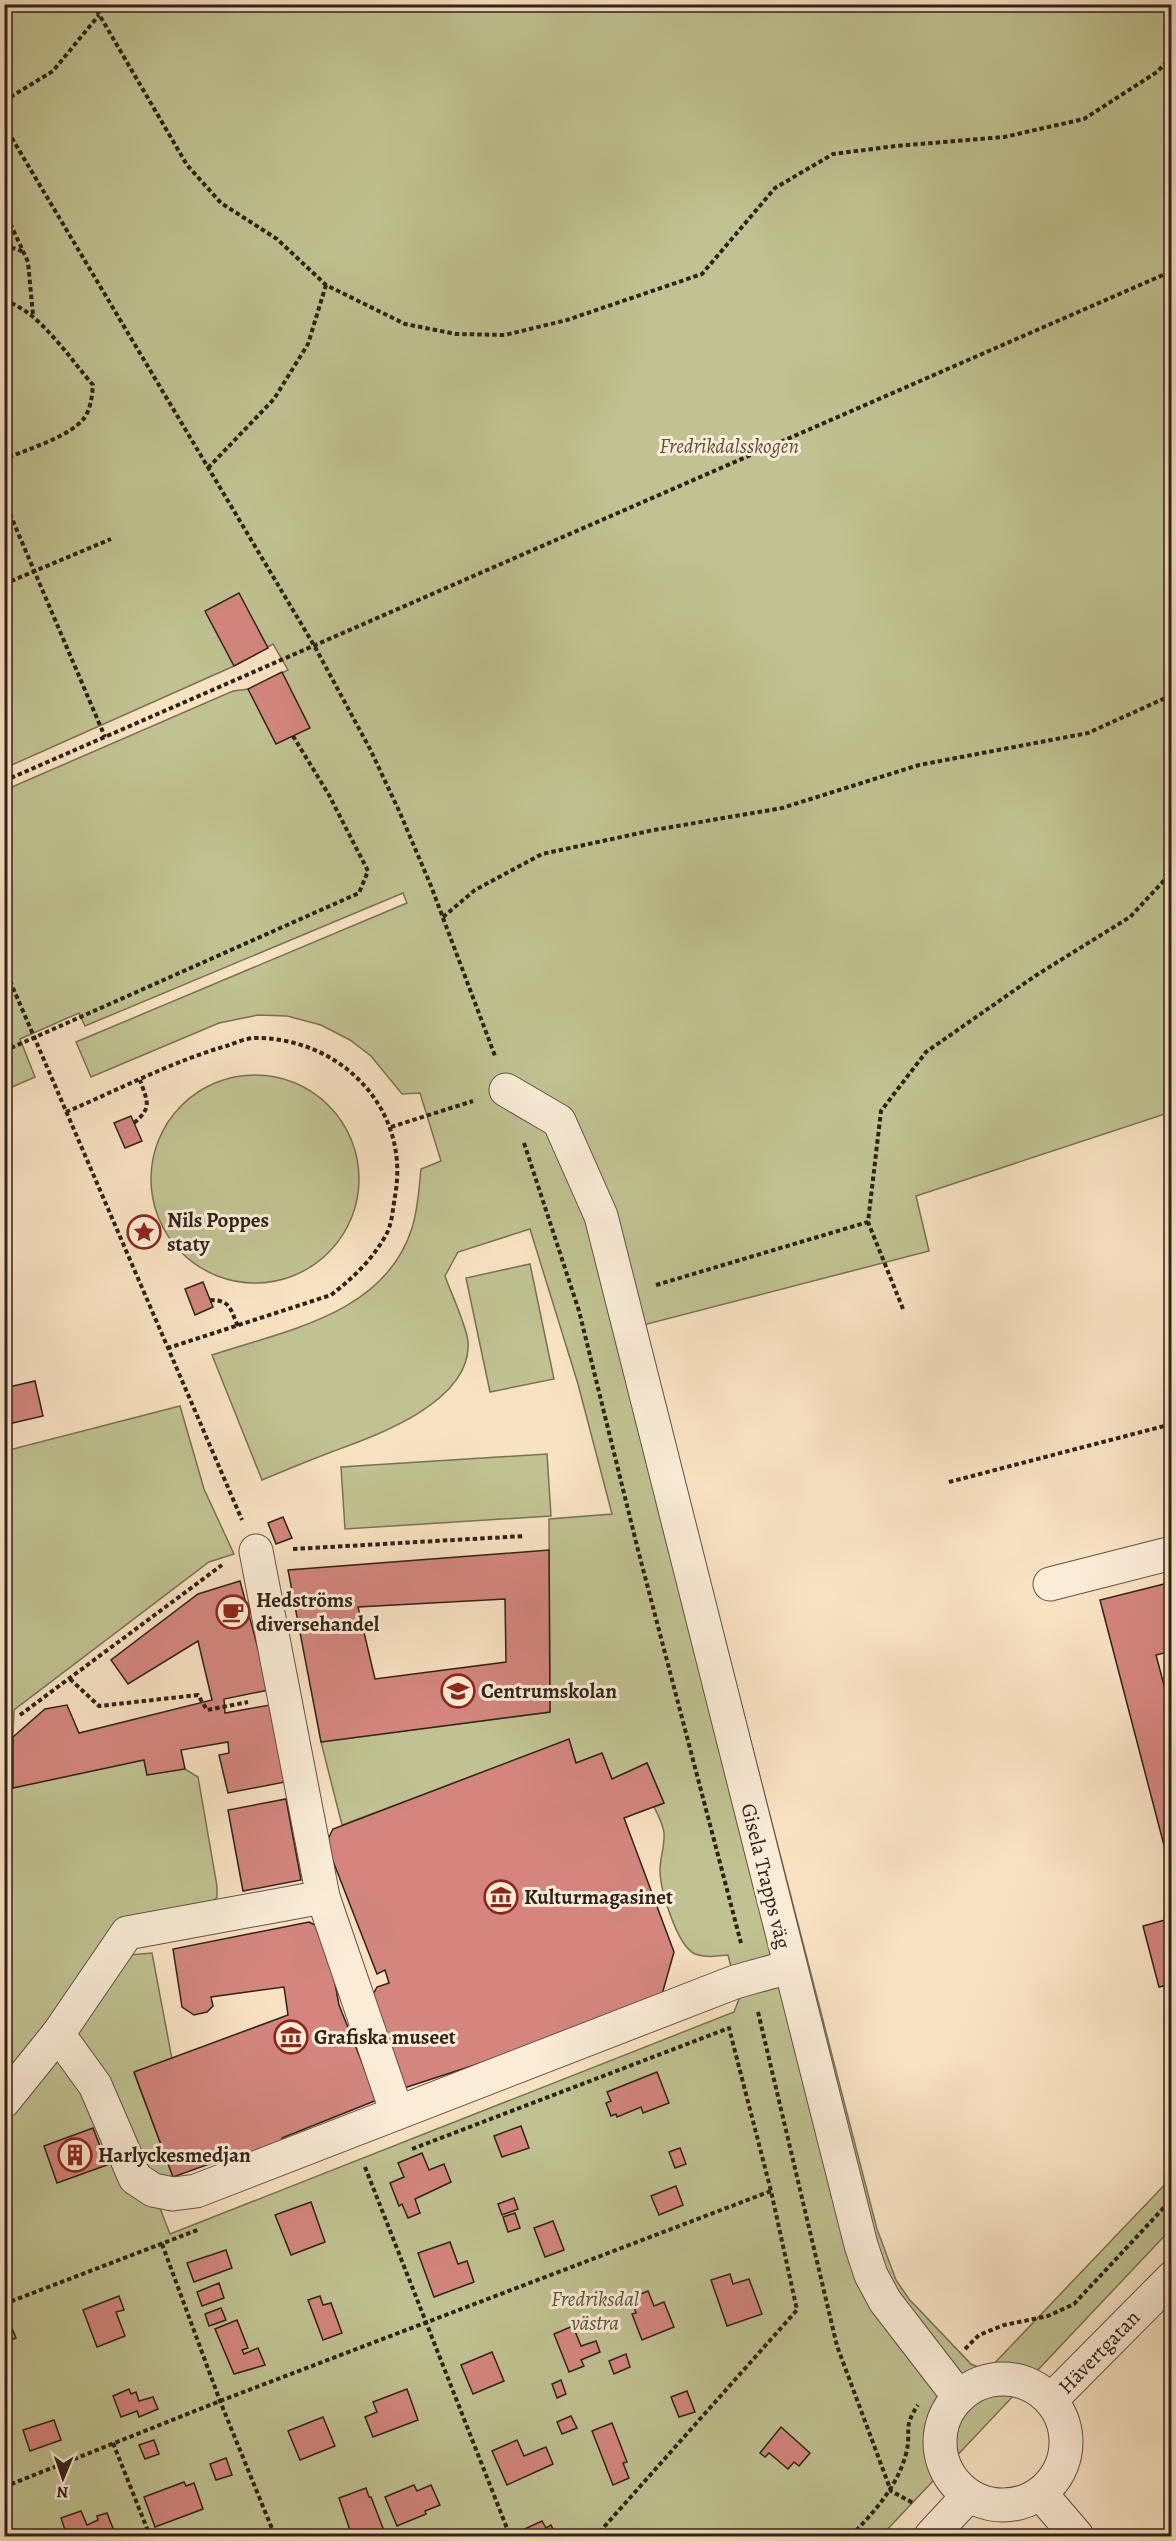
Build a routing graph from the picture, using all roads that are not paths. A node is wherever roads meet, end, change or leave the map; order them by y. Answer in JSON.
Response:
{"nodes":[{"id":1,"x":506,"y":1090,"type":"road end"},
{"id":2,"x":256,"y":1551,"type":"road end"},
{"id":3,"x":1172,"y":1553,"type":"edge"},
{"id":4,"x":1050,"y":1584,"type":"dead end"},
{"id":5,"x":323,"y":1897,"type":"junction"},
{"id":6,"x":789,"y":1966,"type":"junction"},
{"id":7,"x":58,"y":2034,"type":"junction"},
{"id":8,"x":4,"y":2101,"type":"edge"},
{"id":9,"x":397,"y":2113,"type":"junction"},
{"id":10,"x":1168,"y":2288,"type":"edge"},
{"id":11,"x":950,"y":2384,"type":"junction"},
{"id":12,"x":1051,"y":2400,"type":"junction"},
{"id":13,"x":1041,"y":2494,"type":"junction"},
{"id":14,"x":968,"y":2496,"type":"junction"},
{"id":15,"x":931,"y":2536,"type":"edge"},
{"id":16,"x":1077,"y":2536,"type":"edge"}],
"edges":[{"from":1,"to":6,"type":"street","name":"Gisela Trapps väg"},
{"from":2,"to":5,"type":"street"},
{"from":3,"to":4,"type":"street"},
{"from":5,"to":7,"type":"street"},
{"from":5,"to":9,"type":"street"},
{"from":6,"to":9,"type":"street"},
{"from":6,"to":11,"type":"street","name":"Gisela Trapps väg"},
{"from":7,"to":8,"type":"street"},
{"from":7,"to":9,"type":"street"},
{"from":10,"to":12,"type":"street","name":"Hävertgatan"},
{"from":11,"to":12,"type":"street"},
{"from":11,"to":14,"type":"street"},
{"from":12,"to":13,"type":"street"},
{"from":13,"to":14,"type":"street"},
{"from":13,"to":16,"type":"street"},
{"from":14,"to":15,"type":"street"}]}
